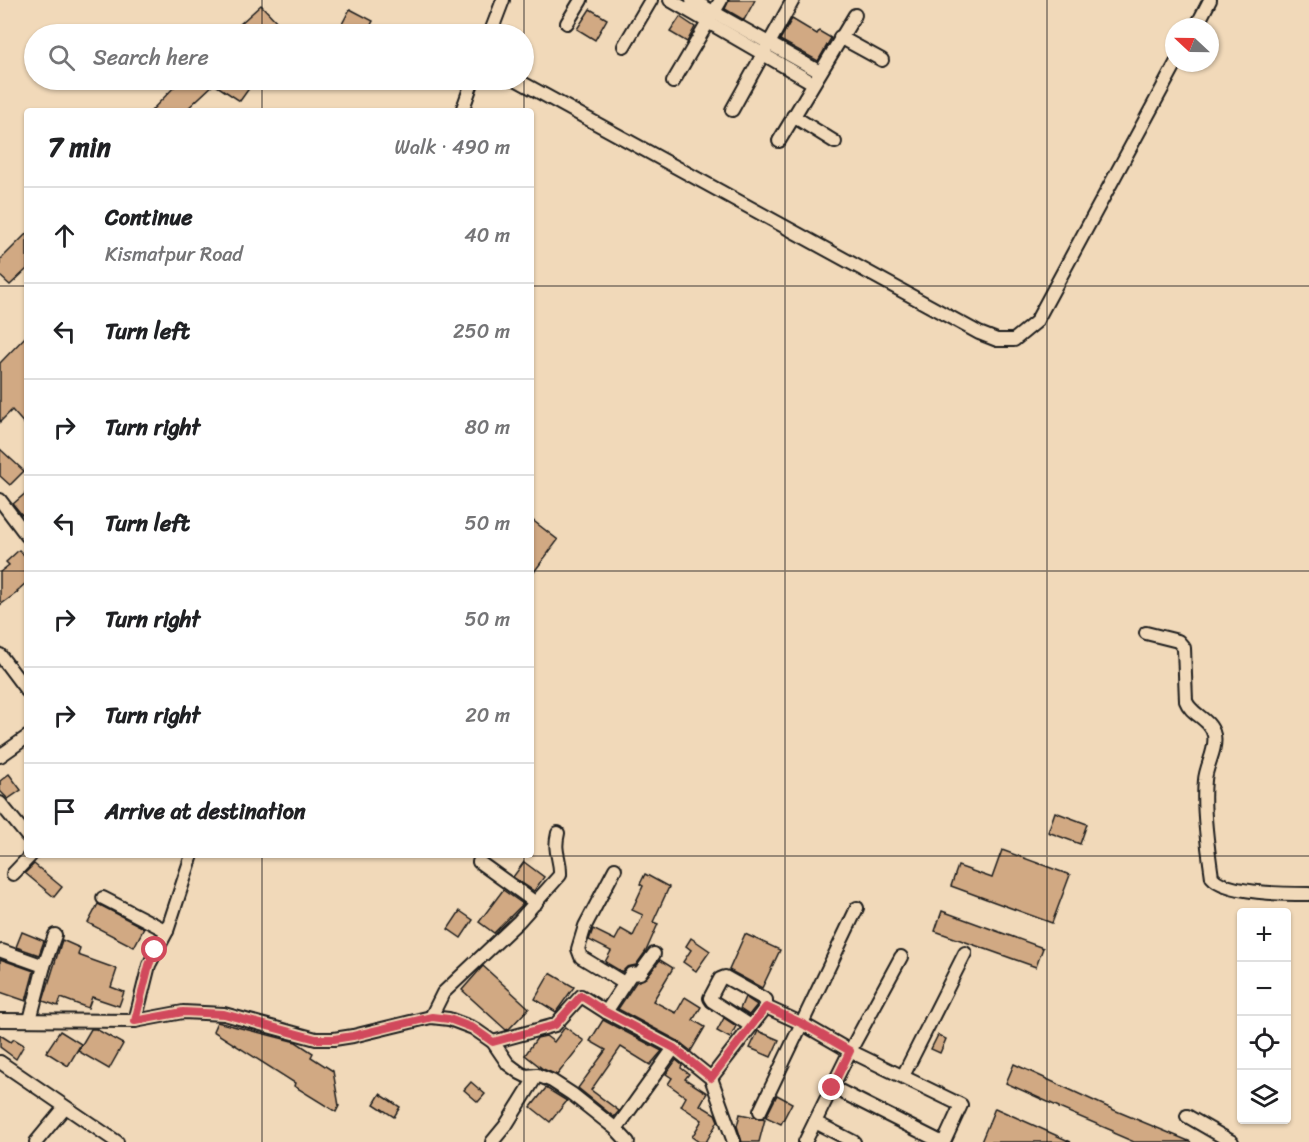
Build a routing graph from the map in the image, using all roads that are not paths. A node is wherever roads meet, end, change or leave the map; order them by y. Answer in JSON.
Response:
{"nodes":[{"id":1,"x":581,"y":0,"type":"edge"},
{"id":2,"x":651,"y":0,"type":"edge"},
{"id":3,"x":670,"y":0,"type":"edge"},
{"id":4,"x":693,"y":0,"type":"edge"},
{"id":5,"x":721,"y":0,"type":"edge"},
{"id":6,"x":793,"y":0,"type":"edge"},
{"id":7,"x":1210,"y":0,"type":"edge"},
{"id":8,"x":498,"y":2,"type":"edge"},
{"id":9,"x":855,"y":15,"type":"dead end"},
{"id":10,"x":711,"y":18,"type":"junction"},
{"id":11,"x":1201,"y":18,"type":"edge"},
{"id":12,"x":567,"y":23,"type":"dead end"},
{"id":13,"x":492,"y":24,"type":"edge"},
{"id":14,"x":840,"y":37,"type":"junction"},
{"id":15,"x":768,"y":43,"type":"junction"},
{"id":16,"x":624,"y":46,"type":"dead end"},
{"id":17,"x":762,"y":55,"type":"junction"},
{"id":18,"x":882,"y":60,"type":"dead end"},
{"id":19,"x":820,"y":72,"type":"junction"},
{"id":20,"x":1171,"y":72,"type":"edge"},
{"id":21,"x":673,"y":82,"type":"dead end"},
{"id":22,"x":813,"y":83,"type":"junction"},
{"id":23,"x":534,"y":89,"type":"edge"},
{"id":24,"x":469,"y":90,"type":"edge"},
{"id":25,"x":463,"y":108,"type":"edge"},
{"id":26,"x":732,"y":110,"type":"dead end"},
{"id":27,"x":793,"y":116,"type":"junction"},
{"id":28,"x":779,"y":141,"type":"dead end"},
{"id":29,"x":835,"y":142,"type":"dead end"},
{"id":30,"x":0,"y":500,"type":"edge"},
{"id":31,"x":24,"y":532,"type":"edge"},
{"id":32,"x":1146,"y":633,"type":"dead end"},
{"id":33,"x":0,"y":655,"type":"edge"},
{"id":34,"x":24,"y":687,"type":"edge"},
{"id":35,"x":24,"y":739,"type":"edge"},
{"id":36,"x":0,"y":756,"type":"edge"},
{"id":37,"x":0,"y":803,"type":"edge"},
{"id":38,"x":24,"y":832,"type":"edge"},
{"id":39,"x":558,"y":833,"type":"dead end"},
{"id":40,"x":28,"y":858,"type":"edge"},
{"id":41,"x":191,"y":858,"type":"edge"},
{"id":42,"x":479,"y":862,"type":"dead end"},
{"id":43,"x":615,"y":869,"type":"dead end"},
{"id":44,"x":13,"y":874,"type":"dead end"},
{"id":45,"x":1309,"y":894,"type":"edge"},
{"id":46,"x":103,"y":898,"type":"dead end"},
{"id":47,"x":536,"y":903,"type":"junction"},
{"id":48,"x":857,"y":908,"type":"dead end"},
{"id":49,"x":166,"y":932,"type":"junction"},
{"id":50,"x":55,"y":935,"type":"dead end"},
{"id":51,"x":2,"y":951,"type":"dead end"},
{"id":52,"x":965,"y":953,"type":"dead end"},
{"id":53,"x":654,"y":954,"type":"dead end"},
{"id":54,"x":901,"y":957,"type":"dead end"},
{"id":55,"x":44,"y":966,"type":"junction"},
{"id":56,"x":624,"y":983,"type":"junction"},
{"id":57,"x":766,"y":1007,"type":"junction"},
{"id":58,"x":606,"y":1012,"type":"junction"},
{"id":59,"x":432,"y":1017,"type":"junction"},
{"id":60,"x":0,"y":1020,"type":"edge"},
{"id":61,"x":30,"y":1020,"type":"junction"},
{"id":62,"x":135,"y":1021,"type":"junction"},
{"id":63,"x":803,"y":1024,"type":"junction"},
{"id":64,"x":751,"y":1026,"type":"junction"},
{"id":65,"x":493,"y":1042,"type":"junction"},
{"id":66,"x":674,"y":1048,"type":"junction"},
{"id":67,"x":850,"y":1051,"type":"junction"},
{"id":68,"x":0,"y":1062,"type":"edge"},
{"id":69,"x":537,"y":1075,"type":"junction"},
{"id":70,"x":903,"y":1076,"type":"junction"},
{"id":71,"x":711,"y":1078,"type":"junction"},
{"id":72,"x":832,"y":1088,"type":"junction"},
{"id":73,"x":65,"y":1107,"type":"junction"},
{"id":74,"x":760,"y":1110,"type":"dead end"},
{"id":75,"x":1187,"y":1116,"type":"dead end"},
{"id":76,"x":815,"y":1122,"type":"junction"},
{"id":77,"x":616,"y":1129,"type":"junction"},
{"id":78,"x":36,"y":1142,"type":"edge"},
{"id":79,"x":117,"y":1142,"type":"edge"},
{"id":80,"x":492,"y":1142,"type":"edge"},
{"id":81,"x":628,"y":1142,"type":"edge"},
{"id":82,"x":734,"y":1142,"type":"edge"},
{"id":83,"x":805,"y":1142,"type":"edge"},
{"id":84,"x":854,"y":1142,"type":"edge"},
{"id":85,"x":942,"y":1142,"type":"edge"},
{"id":86,"x":1232,"y":1142,"type":"edge"}],
"edges":[{"from":1,"to":12,"type":"street"},
{"from":2,"to":16,"type":"street"},
{"from":3,"to":10,"type":"street"},
{"from":4,"to":10,"type":"street"},
{"from":5,"to":10,"type":"street"},
{"from":6,"to":15,"type":"street"},
{"from":7,"to":11,"type":"street"},
{"from":8,"to":13,"type":"street"},
{"from":9,"to":14,"type":"street"},
{"from":10,"to":15,"type":"street"},
{"from":10,"to":17,"type":"street"},
{"from":10,"to":21,"type":"street"},
{"from":14,"to":18,"type":"street"},
{"from":14,"to":19,"type":"street"},
{"from":15,"to":17,"type":"street"},
{"from":15,"to":19,"type":"street"},
{"from":17,"to":22,"type":"street"},
{"from":17,"to":26,"type":"street"},
{"from":19,"to":22,"type":"street"},
{"from":20,"to":23,"type":"street"},
{"from":22,"to":27,"type":"street"},
{"from":24,"to":25,"type":"street"},
{"from":27,"to":28,"type":"street"},
{"from":27,"to":29,"type":"street"},
{"from":30,"to":31,"type":"street"},
{"from":32,"to":45,"type":"street"},
{"from":33,"to":34,"type":"street"},
{"from":35,"to":36,"type":"street"},
{"from":37,"to":38,"type":"street"},
{"from":39,"to":47,"type":"street"},
{"from":40,"to":44,"type":"street"},
{"from":41,"to":49,"type":"street"},
{"from":42,"to":47,"type":"street"},
{"from":43,"to":56,"type":"street"},
{"from":46,"to":49,"type":"street"},
{"from":47,"to":59,"type":"street"},
{"from":48,"to":63,"type":"street"},
{"from":49,"to":62,"type":"street"},
{"from":50,"to":55,"type":"street"},
{"from":51,"to":55,"type":"street"},
{"from":52,"to":70,"type":"street"},
{"from":53,"to":56,"type":"street"},
{"from":54,"to":67,"type":"street"},
{"from":55,"to":61,"type":"street"},
{"from":56,"to":58,"type":"street"},
{"from":57,"to":63,"type":"street"},
{"from":57,"to":64,"type":"street"},
{"from":57,"to":64,"type":"street"},
{"from":58,"to":65,"type":"street"},
{"from":58,"to":66,"type":"street"},
{"from":59,"to":62,"type":"street"},
{"from":59,"to":65,"type":"street"},
{"from":60,"to":61,"type":"street"},
{"from":61,"to":62,"type":"street"},
{"from":63,"to":67,"type":"street"},
{"from":63,"to":74,"type":"street"},
{"from":64,"to":71,"type":"street"},
{"from":65,"to":69,"type":"street"},
{"from":66,"to":71,"type":"street"},
{"from":66,"to":77,"type":"street"},
{"from":67,"to":70,"type":"street"},
{"from":67,"to":72,"type":"street"},
{"from":68,"to":73,"type":"street"},
{"from":69,"to":77,"type":"street"},
{"from":69,"to":80,"type":"street"},
{"from":70,"to":85,"type":"street"},
{"from":71,"to":82,"type":"street"},
{"from":72,"to":76,"type":"street"},
{"from":72,"to":85,"type":"street"},
{"from":73,"to":78,"type":"street"},
{"from":73,"to":79,"type":"street"},
{"from":75,"to":86,"type":"street"},
{"from":76,"to":83,"type":"street"},
{"from":76,"to":84,"type":"street"},
{"from":77,"to":81,"type":"street"}]}
